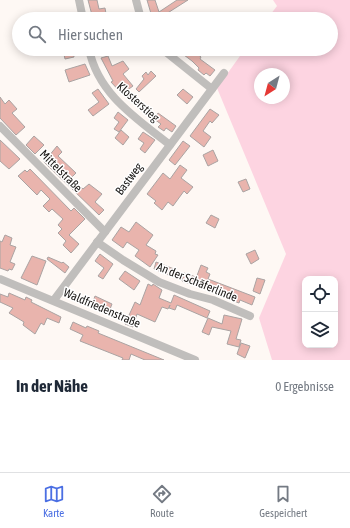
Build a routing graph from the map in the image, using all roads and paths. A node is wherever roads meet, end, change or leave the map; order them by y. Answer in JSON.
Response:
{"nodes":[{"id":1,"x":79,"y":0,"type":"edge"},
{"id":2,"x":136,"y":0,"type":"edge"},
{"id":3,"x":82,"y":12,"type":"edge"},
{"id":4,"x":139,"y":12,"type":"edge"},
{"id":5,"x":91,"y":56,"type":"edge"},
{"id":6,"x":171,"y":56,"type":"edge"},
{"id":7,"x":224,"y":73,"type":"dead end"},
{"id":8,"x":212,"y":89,"type":"junction"},
{"id":9,"x":0,"y":126,"type":"edge"},
{"id":10,"x":170,"y":145,"type":"junction"},
{"id":11,"x":105,"y":232,"type":"junction"},
{"id":12,"x":97,"y":242,"type":"junction"},
{"id":13,"x":0,"y":278,"type":"edge"},
{"id":14,"x":54,"y":300,"type":"junction"},
{"id":15,"x":250,"y":316,"type":"dead end"},
{"id":16,"x":195,"y":360,"type":"edge"}],
"edges":[{"from":1,"to":3,"type":"street"},
{"from":2,"to":4,"type":"street"},
{"from":5,"to":10,"type":"street","name":"Klosterstieg"},
{"from":6,"to":8,"type":"street"},
{"from":7,"to":8,"type":"street","name":"Bastweg"},
{"from":8,"to":10,"type":"street","name":"Bastweg"},
{"from":9,"to":11,"type":"street","name":"Mittelstraße"},
{"from":10,"to":11,"type":"street","name":"Bastweg"},
{"from":11,"to":12,"type":"street","name":"Bastweg"},
{"from":12,"to":14,"type":"street","name":"Bastweg"},
{"from":12,"to":15,"type":"street","name":"An der Schäferlinde"},
{"from":13,"to":14,"type":"street","name":"Waldfriedenstraße"},
{"from":14,"to":16,"type":"street","name":"Waldfriedenstraße"}]}
